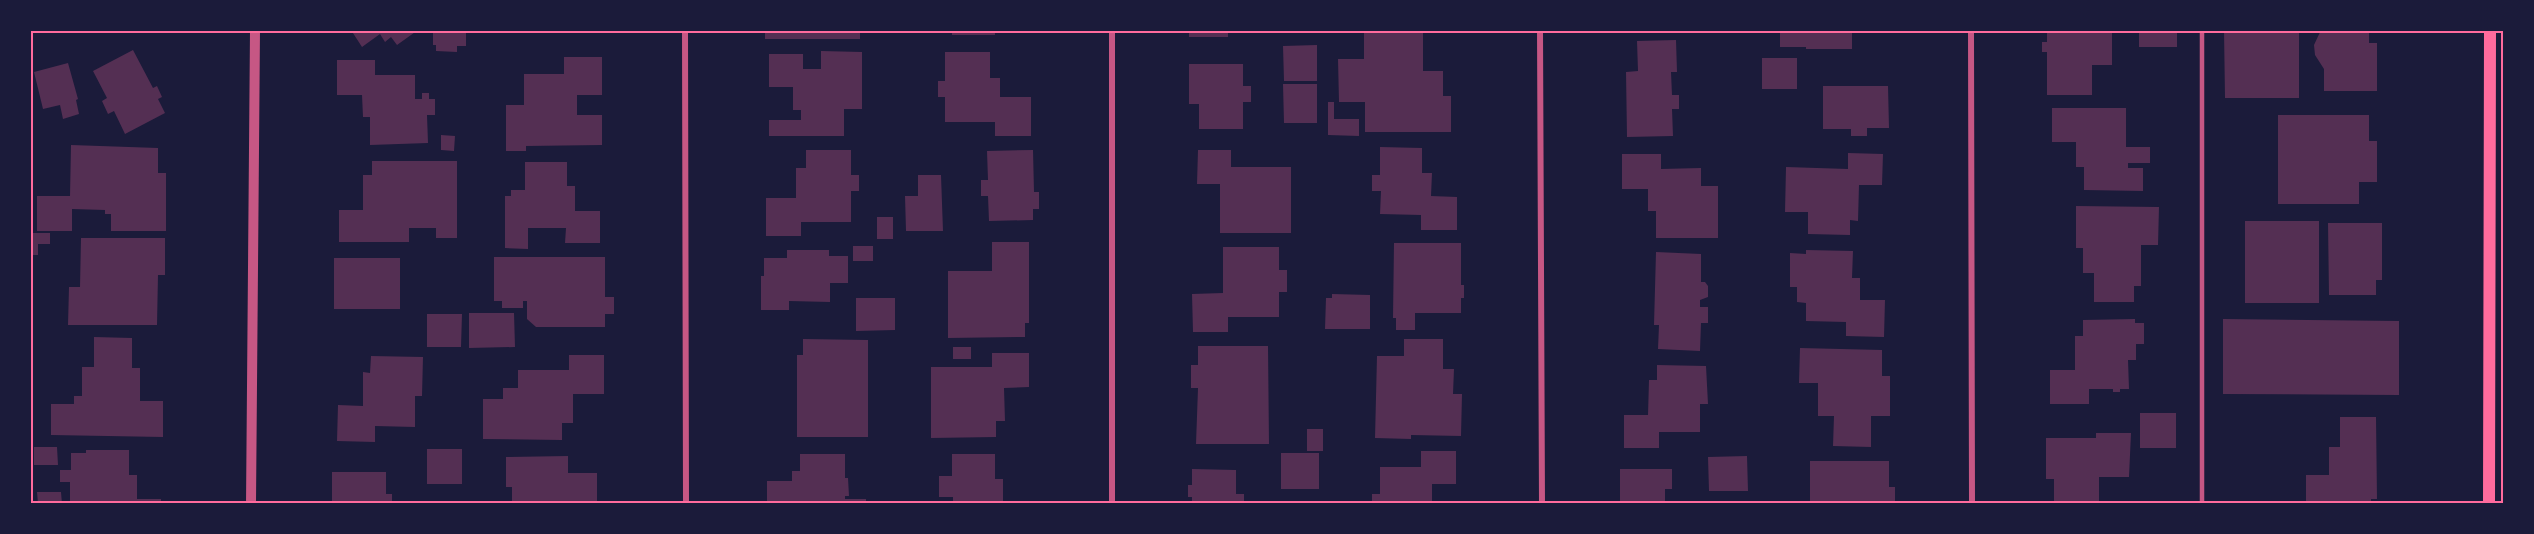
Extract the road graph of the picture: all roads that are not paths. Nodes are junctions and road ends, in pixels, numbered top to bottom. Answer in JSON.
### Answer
{"nodes":[{"id":1,"x":255,"y":30,"type":"edge"},
{"id":2,"x":685,"y":30,"type":"edge"},
{"id":3,"x":1112,"y":30,"type":"edge"},
{"id":4,"x":1540,"y":30,"type":"edge"},
{"id":5,"x":1971,"y":30,"type":"edge"},
{"id":6,"x":2202,"y":30,"type":"edge"},
{"id":7,"x":2490,"y":30,"type":"edge"},
{"id":8,"x":251,"y":504,"type":"edge"},
{"id":9,"x":686,"y":504,"type":"edge"},
{"id":10,"x":1112,"y":504,"type":"edge"},
{"id":11,"x":1542,"y":504,"type":"edge"},
{"id":12,"x":1972,"y":504,"type":"edge"},
{"id":13,"x":2202,"y":504,"type":"edge"},
{"id":14,"x":2489,"y":504,"type":"edge"}],
"edges":[{"from":1,"to":8,"type":"street"},
{"from":2,"to":9,"type":"street"},
{"from":3,"to":10,"type":"street"},
{"from":4,"to":11,"type":"street"},
{"from":5,"to":12,"type":"street"},
{"from":6,"to":13,"type":"lane"},
{"from":7,"to":14,"type":"main road"}]}
